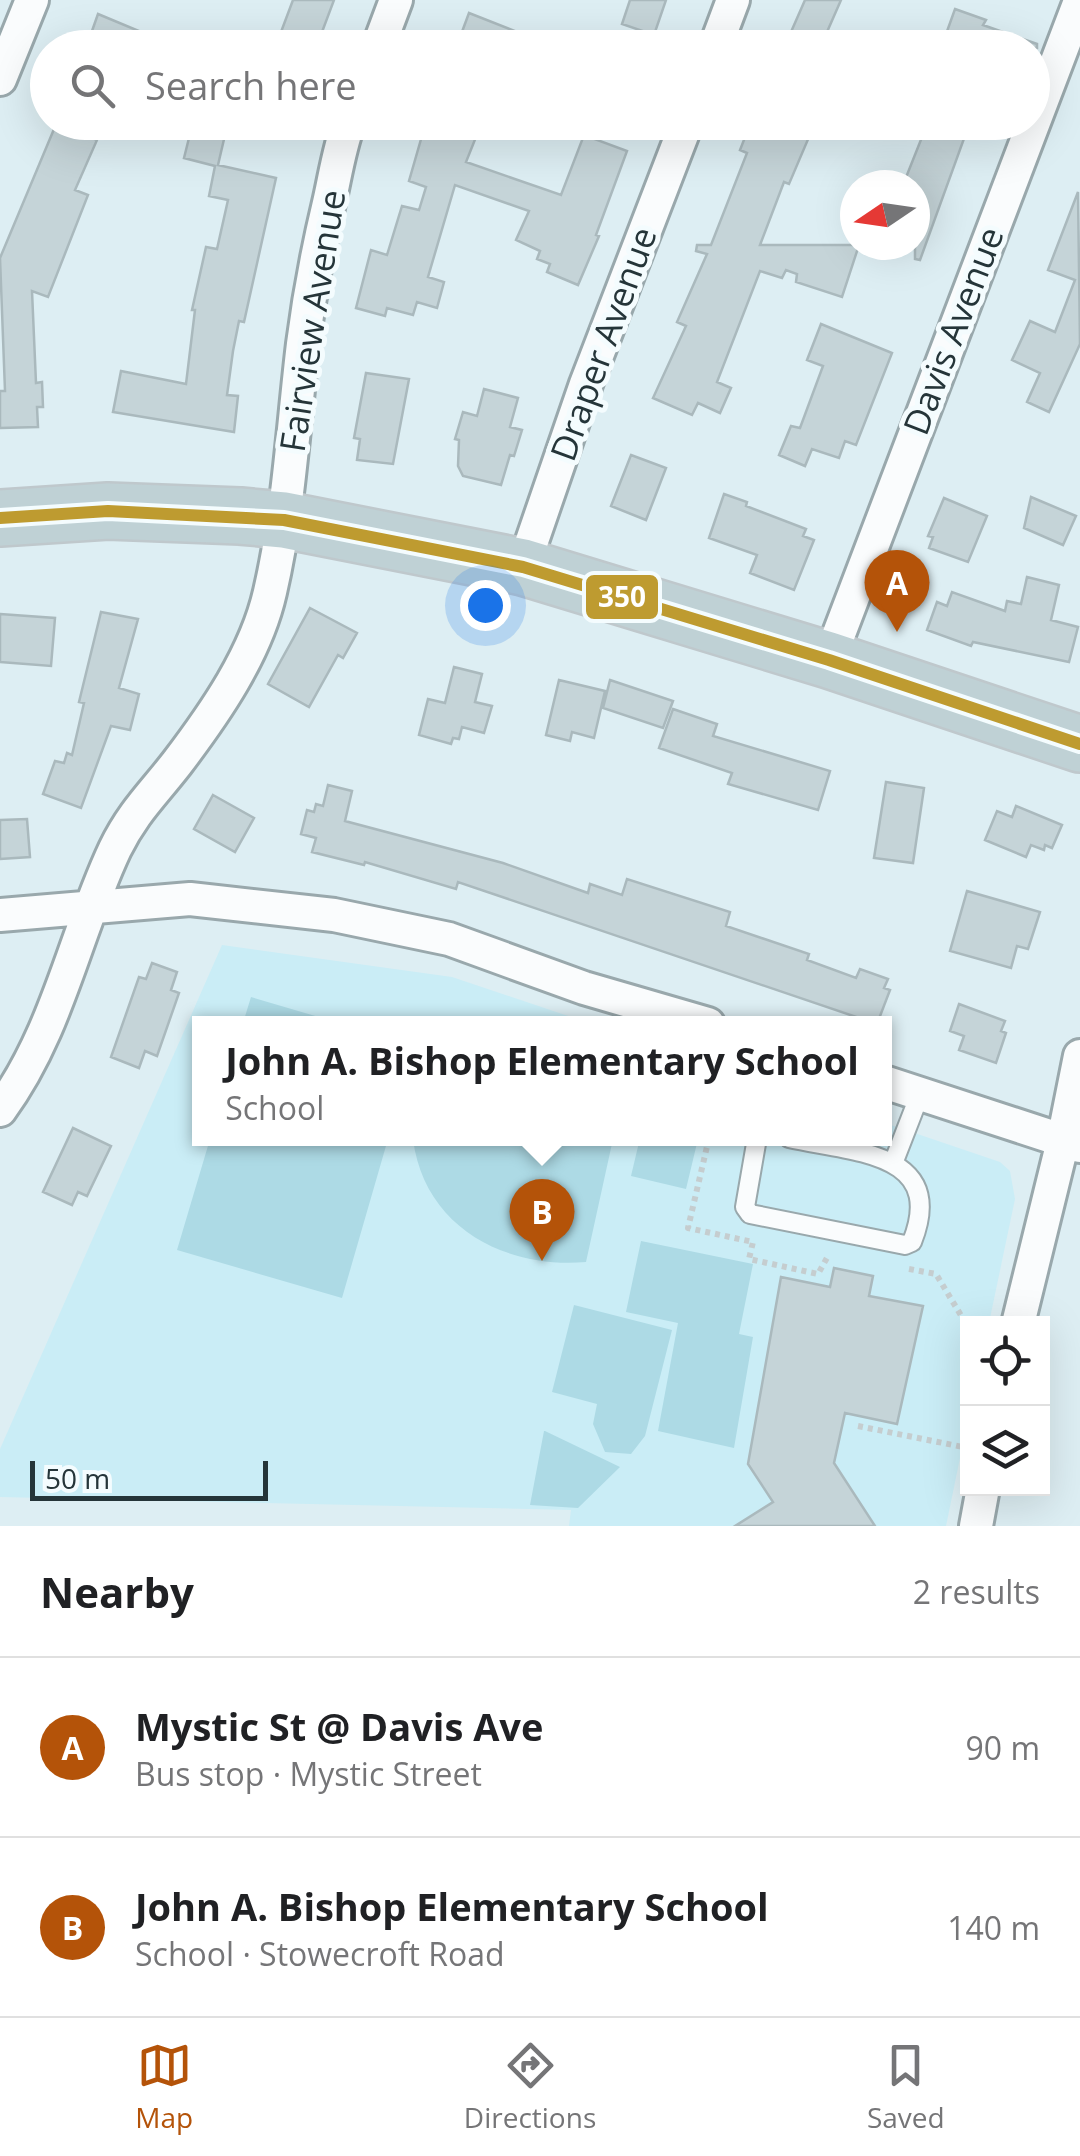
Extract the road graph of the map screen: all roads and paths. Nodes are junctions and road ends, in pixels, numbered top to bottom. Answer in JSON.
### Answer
{"nodes":[{"id":1,"x":32,"y":0,"type":"edge"},
{"id":2,"x":396,"y":0,"type":"edge"},
{"id":3,"x":733,"y":0,"type":"edge"},
{"id":4,"x":1080,"y":1,"type":"edge"},
{"id":5,"x":385,"y":30,"type":"edge"},
{"id":6,"x":722,"y":30,"type":"edge"},
{"id":7,"x":0,"y":79,"type":"edge"},
{"id":8,"x":1050,"y":80,"type":"edge"},
{"id":9,"x":345,"y":140,"type":"edge"},
{"id":10,"x":680,"y":140,"type":"edge"},
{"id":11,"x":1027,"y":140,"type":"edge"},
{"id":12,"x":0,"y":518,"type":"edge"},
{"id":13,"x":284,"y":520,"type":"junction"},
{"id":14,"x":523,"y":567,"type":"junction"},
{"id":15,"x":829,"y":660,"type":"junction"},
{"id":16,"x":1080,"y":744,"type":"edge"},
{"id":17,"x":94,"y":905,"type":"junction"},
{"id":18,"x":0,"y":915,"type":"edge"},
{"id":19,"x":680,"y":1016,"type":"edge"},
{"id":20,"x":1080,"y":1056,"type":"edge"},
{"id":21,"x":892,"y":1085,"type":"edge"},
{"id":22,"x":920,"y":1094,"type":"junction"},
{"id":23,"x":0,"y":1110,"type":"edge"},
{"id":24,"x":1072,"y":1144,"type":"edge"},
{"id":25,"x":755,"y":1146,"type":"edge"},
{"id":26,"x":824,"y":1146,"type":"edge"},
{"id":27,"x":894,"y":1162,"type":"junction"},
{"id":28,"x":1020,"y":1316,"type":"edge"},
{"id":29,"x":858,"y":1426,"type":"dead end"},
{"id":30,"x":960,"y":1446,"type":"edge"},
{"id":31,"x":982,"y":1496,"type":"edge"},
{"id":32,"x":976,"y":1526,"type":"edge"}],
"edges":[{"from":1,"to":7,"type":"street"},
{"from":2,"to":5,"type":"street"},
{"from":3,"to":6,"type":"street"},
{"from":4,"to":8,"type":"street","name":"Davis Avenue"},
{"from":9,"to":13,"type":"street","name":"Fairview Avenue"},
{"from":10,"to":14,"type":"street","name":"Draper Avenue"},
{"from":11,"to":15,"type":"street","name":"Davis Avenue"},
{"from":12,"to":13,"type":"highway"},
{"from":13,"to":14,"type":"highway"},
{"from":13,"to":17,"type":"street","name":"Fairview Avenue"},
{"from":14,"to":15,"type":"highway"},
{"from":15,"to":16,"type":"highway"},
{"from":17,"to":18,"type":"street"},
{"from":17,"to":19,"type":"street"},
{"from":17,"to":23,"type":"street","name":"Fairview Avenue"},
{"from":20,"to":24,"type":"street"},
{"from":21,"to":22,"type":"street"},
{"from":22,"to":24,"type":"street"},
{"from":22,"to":27,"type":"lane"},
{"from":24,"to":28,"type":"street"},
{"from":25,"to":27,"type":"lane"},
{"from":26,"to":27,"type":"lane"},
{"from":29,"to":30,"type":"path"},
{"from":31,"to":32,"type":"street"}]}
